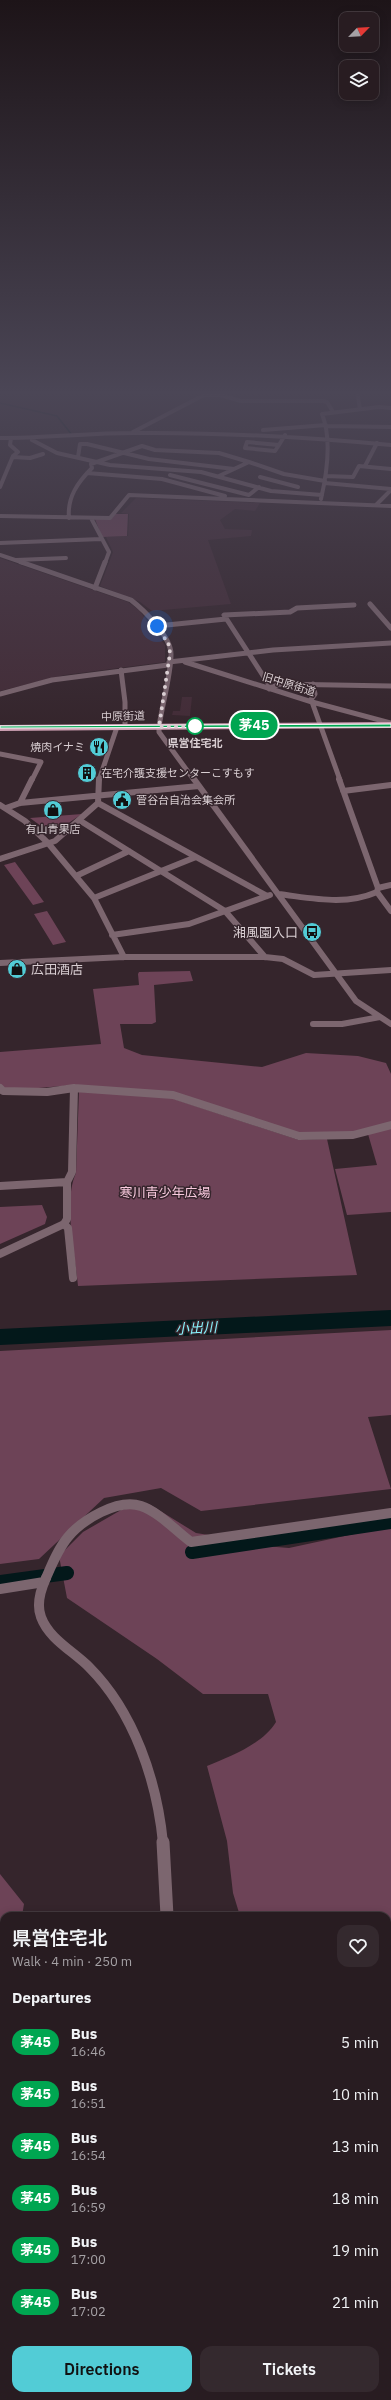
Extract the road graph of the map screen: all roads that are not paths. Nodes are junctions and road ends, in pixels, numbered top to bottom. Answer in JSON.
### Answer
{"nodes":[{"id":1,"x":69,"y":503,"type":"edge"},
{"id":2,"x":122,"y":503,"type":"edge"},
{"id":3,"x":339,"y":503,"type":"edge"},
{"id":4,"x":376,"y":505,"type":"joint"},
{"id":5,"x":391,"y":506,"type":"edge"},
{"id":6,"x":0,"y":516,"type":"edge"},
{"id":7,"x":69,"y":518,"type":"junction"},
{"id":8,"x":91,"y":518,"type":"junction"},
{"id":9,"x":101,"y":539,"type":"junction"},
{"id":10,"x":0,"y":543,"type":"edge"},
{"id":11,"x":0,"y":555,"type":"edge"},
{"id":12,"x":66,"y":558,"type":"dead end"},
{"id":13,"x":16,"y":560,"type":"junction"},
{"id":14,"x":95,"y":588,"type":"junction"},
{"id":15,"x":370,"y":604,"type":"dead end"},
{"id":16,"x":354,"y":605,"type":"dead end"},
{"id":17,"x":226,"y":620,"type":"junction"},
{"id":18,"x":157,"y":626,"type":"junction"},
{"id":19,"x":391,"y":628,"type":"edge"},
{"id":20,"x":391,"y":643,"type":"edge"},
{"id":21,"x":249,"y":653,"type":"junction"},
{"id":22,"x":182,"y":661,"type":"junction"},
{"id":23,"x":169,"y":664,"type":"junction"},
{"id":24,"x":121,"y":670,"type":"junction"},
{"id":25,"x":313,"y":684,"type":"junction"},
{"id":26,"x":391,"y":686,"type":"edge"},
{"id":27,"x":270,"y":688,"type":"junction"},
{"id":28,"x":0,"y":694,"type":"edge"},
{"id":29,"x":311,"y":702,"type":"junction"},
{"id":30,"x":391,"y":724,"type":"edge"},
{"id":31,"x":319,"y":725,"type":"junction"},
{"id":32,"x":159,"y":727,"type":"junction"},
{"id":33,"x":0,"y":728,"type":"edge"},
{"id":34,"x":125,"y":728,"type":"junction"},
{"id":35,"x":116,"y":730,"type":"dead end"},
{"id":36,"x":0,"y":754,"type":"edge"},
{"id":37,"x":391,"y":785,"type":"edge"},
{"id":38,"x":199,"y":786,"type":"junction"},
{"id":39,"x":343,"y":791,"type":"junction"},
{"id":40,"x":98,"y":800,"type":"junction"},
{"id":41,"x":20,"y":803,"type":"junction"},
{"id":42,"x":3,"y":807,"type":"edge"},
{"id":43,"x":79,"y":820,"type":"junction"},
{"id":44,"x":48,"y":843,"type":"junction"},
{"id":45,"x":129,"y":851,"type":"junction"},
{"id":46,"x":196,"y":857,"type":"junction"},
{"id":47,"x":0,"y":859,"type":"edge"},
{"id":48,"x":163,"y":872,"type":"junction"},
{"id":49,"x":76,"y":876,"type":"junction"},
{"id":50,"x":391,"y":885,"type":"edge"},
{"id":51,"x":377,"y":890,"type":"junction"},
{"id":52,"x":277,"y":893,"type":"junction"},
{"id":53,"x":268,"y":896,"type":"junction"},
{"id":54,"x":94,"y":898,"type":"junction"},
{"id":55,"x":225,"y":911,"type":"junction"},
{"id":56,"x":391,"y":911,"type":"edge"},
{"id":57,"x":112,"y":935,"type":"junction"},
{"id":58,"x":124,"y":957,"type":"junction"},
{"id":59,"x":265,"y":957,"type":"junction"},
{"id":60,"x":0,"y":962,"type":"edge"},
{"id":61,"x":391,"y":970,"type":"edge"},
{"id":62,"x":338,"y":974,"type":"junction"},
{"id":63,"x":380,"y":1017,"type":"junction"},
{"id":64,"x":313,"y":1024,"type":"dead end"},
{"id":65,"x":391,"y":1024,"type":"edge"},
{"id":66,"x":0,"y":1088,"type":"edge"},
{"id":67,"x":74,"y":1088,"type":"junction"},
{"id":68,"x":391,"y":1125,"type":"edge"},
{"id":69,"x":67,"y":1182,"type":"junction"},
{"id":70,"x":0,"y":1186,"type":"edge"},
{"id":71,"x":64,"y":1224,"type":"junction"},
{"id":72,"x":0,"y":1254,"type":"edge"},
{"id":73,"x":73,"y":1278,"type":"dead end"},
{"id":74,"x":391,"y":1513,"type":"edge"},
{"id":75,"x":46,"y":1578,"type":"junction"},
{"id":76,"x":0,"y":1589,"type":"edge"},
{"id":77,"x":167,"y":1912,"type":"edge"}],
"edges":[{"from":1,"to":7,"type":"street"},
{"from":2,"to":8,"type":"street"},
{"from":3,"to":4,"type":"street"},
{"from":4,"to":5,"type":"street"},
{"from":6,"to":7,"type":"street"},
{"from":7,"to":8,"type":"street"},
{"from":8,"to":9,"type":"street"},
{"from":9,"to":10,"type":"street"},
{"from":9,"to":14,"type":"street"},
{"from":11,"to":13,"type":"street"},
{"from":12,"to":13,"type":"street"},
{"from":13,"to":14,"type":"street"},
{"from":14,"to":18,"type":"street"},
{"from":15,"to":19,"type":"street"},
{"from":16,"to":17,"type":"street"},
{"from":17,"to":18,"type":"street"},
{"from":17,"to":21,"type":"street"},
{"from":18,"to":23,"type":"street"},
{"from":20,"to":21,"type":"street"},
{"from":21,"to":22,"type":"street"},
{"from":21,"to":27,"type":"street"},
{"from":22,"to":23,"type":"street"},
{"from":22,"to":27,"type":"street","name":"旧中原街道"},
{"from":23,"to":24,"type":"street"},
{"from":23,"to":32,"type":"street"},
{"from":24,"to":28,"type":"street"},
{"from":24,"to":34,"type":"street"},
{"from":25,"to":26,"type":"street"},
{"from":25,"to":27,"type":"street"},
{"from":25,"to":29,"type":"street"},
{"from":27,"to":29,"type":"street","name":"旧中原街道"},
{"from":29,"to":30,"type":"street","name":"旧中原街道"},
{"from":29,"to":31,"type":"street"},
{"from":30,"to":31,"type":"main road","name":"中原街道"},
{"from":31,"to":32,"type":"main road","name":"中原街道"},
{"from":31,"to":39,"type":"street"},
{"from":32,"to":34,"type":"main road","name":"中原街道"},
{"from":32,"to":38,"type":"street"},
{"from":33,"to":34,"type":"main road","name":"中原街道"},
{"from":35,"to":40,"type":"street"},
{"from":36,"to":41,"type":"street"},
{"from":37,"to":39,"type":"street"},
{"from":38,"to":40,"type":"street"},
{"from":38,"to":52,"type":"street"},
{"from":39,"to":51,"type":"street"},
{"from":40,"to":41,"type":"street"},
{"from":40,"to":43,"type":"street"},
{"from":40,"to":46,"type":"street"},
{"from":41,"to":42,"type":"street"},
{"from":42,"to":44,"type":"street"},
{"from":43,"to":44,"type":"street"},
{"from":43,"to":45,"type":"street"},
{"from":44,"to":47,"type":"street"},
{"from":44,"to":49,"type":"street"},
{"from":45,"to":48,"type":"street"},
{"from":45,"to":49,"type":"street"},
{"from":46,"to":48,"type":"street"},
{"from":46,"to":53,"type":"street"},
{"from":48,"to":54,"type":"street"},
{"from":48,"to":55,"type":"street"},
{"from":49,"to":54,"type":"street"},
{"from":50,"to":51,"type":"street"},
{"from":51,"to":52,"type":"street"},
{"from":51,"to":56,"type":"street"},
{"from":52,"to":53,"type":"street"},
{"from":52,"to":62,"type":"street"},
{"from":53,"to":55,"type":"street"},
{"from":54,"to":57,"type":"street"},
{"from":55,"to":57,"type":"street"},
{"from":55,"to":59,"type":"street"},
{"from":57,"to":58,"type":"street"},
{"from":58,"to":59,"type":"street"},
{"from":58,"to":60,"type":"street"},
{"from":59,"to":62,"type":"street"},
{"from":61,"to":62,"type":"street"},
{"from":62,"to":63,"type":"street"},
{"from":63,"to":64,"type":"street"},
{"from":63,"to":65,"type":"street"},
{"from":66,"to":67,"type":"street"},
{"from":67,"to":68,"type":"street"},
{"from":67,"to":69,"type":"street"},
{"from":69,"to":70,"type":"street"},
{"from":69,"to":71,"type":"street"},
{"from":71,"to":72,"type":"street"},
{"from":71,"to":73,"type":"street"},
{"from":74,"to":75,"type":"street"},
{"from":75,"to":76,"type":"street"},
{"from":75,"to":77,"type":"street"}]}
